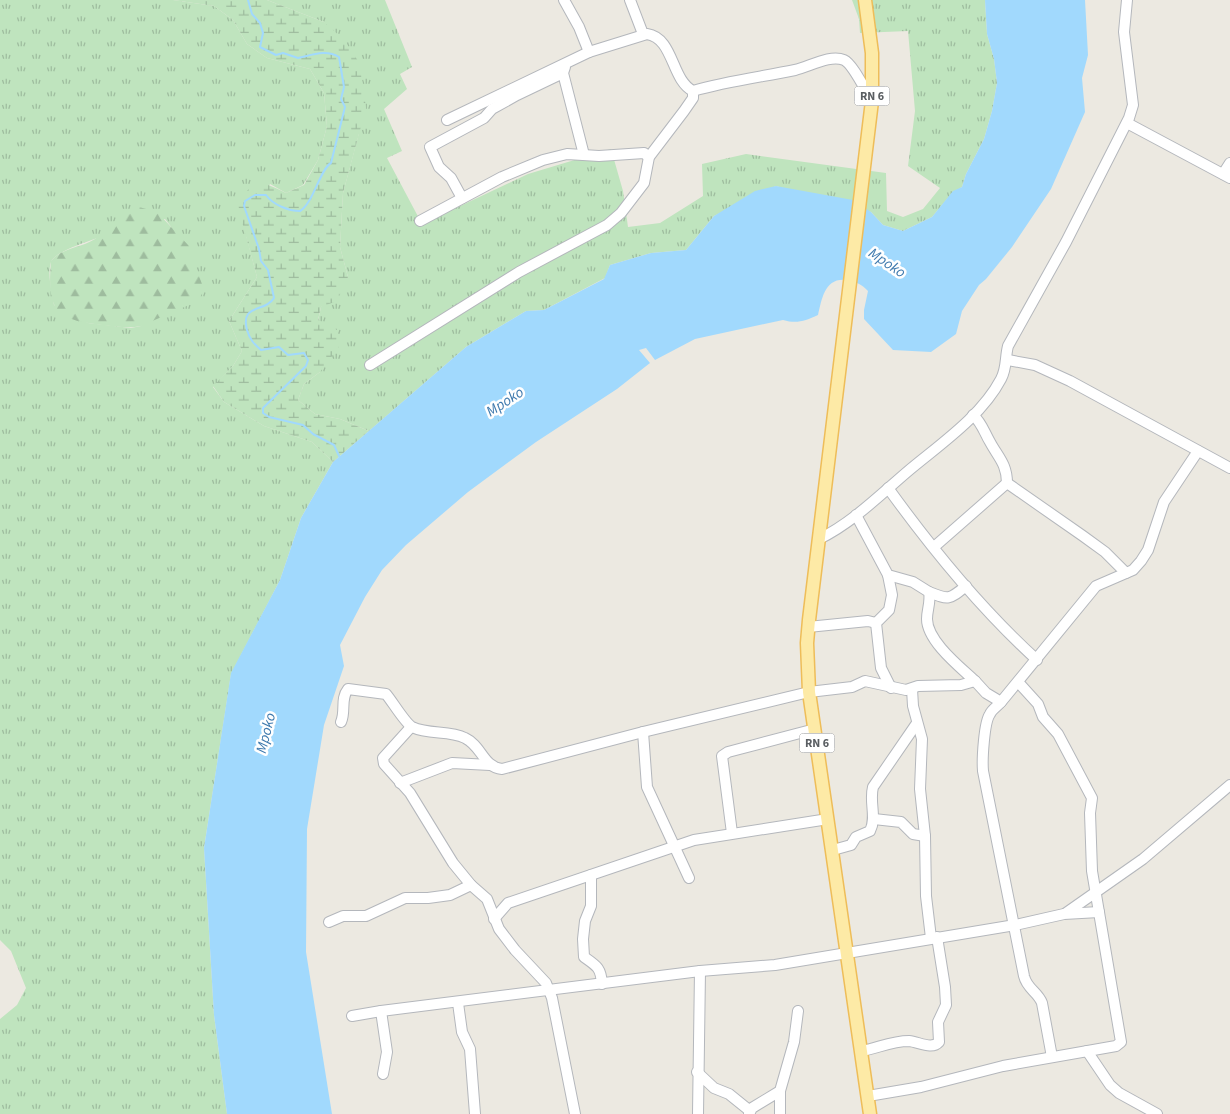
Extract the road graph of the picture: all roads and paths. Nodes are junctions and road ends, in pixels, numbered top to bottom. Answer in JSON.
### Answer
{"nodes":[{"id":1,"x":564,"y":0,"type":"edge"},
{"id":2,"x":630,"y":0,"type":"edge"},
{"id":3,"x":865,"y":0,"type":"edge"},
{"id":4,"x":1127,"y":0,"type":"edge"},
{"id":5,"x":643,"y":34,"type":"junction"},
{"id":6,"x":589,"y":52,"type":"junction"},
{"id":7,"x":565,"y":68,"type":"junction"},
{"id":8,"x":693,"y":91,"type":"junction"},
{"id":9,"x":872,"y":101,"type":"junction"},
{"id":10,"x":447,"y":120,"type":"dead end"},
{"id":11,"x":1127,"y":123,"type":"junction"},
{"id":12,"x":584,"y":155,"type":"junction"},
{"id":13,"x":649,"y":157,"type":"junction"},
{"id":14,"x":1230,"y":163,"type":"edge"},
{"id":15,"x":1226,"y":176,"type":"edge"},
{"id":16,"x":462,"y":198,"type":"junction"},
{"id":17,"x":420,"y":221,"type":"dead end"},
{"id":18,"x":1008,"y":360,"type":"junction"},
{"id":19,"x":370,"y":365,"type":"dead end"},
{"id":20,"x":973,"y":415,"type":"junction"},
{"id":21,"x":1198,"y":451,"type":"junction"},
{"id":22,"x":1230,"y":468,"type":"edge"},
{"id":23,"x":1007,"y":483,"type":"junction"},
{"id":24,"x":888,"y":488,"type":"junction"},
{"id":25,"x":856,"y":515,"type":"junction"},
{"id":26,"x":819,"y":539,"type":"junction"},
{"id":27,"x":934,"y":547,"type":"junction"},
{"id":28,"x":1126,"y":573,"type":"junction"},
{"id":29,"x":888,"y":575,"type":"junction"},
{"id":30,"x":966,"y":586,"type":"junction"},
{"id":31,"x":929,"y":592,"type":"junction"},
{"id":32,"x":876,"y":623,"type":"junction"},
{"id":33,"x":808,"y":627,"type":"junction"},
{"id":34,"x":1037,"y":660,"type":"junction"},
{"id":35,"x":975,"y":681,"type":"junction"},
{"id":36,"x":1019,"y":682,"type":"junction"},
{"id":37,"x":891,"y":688,"type":"junction"},
{"id":38,"x":912,"y":689,"type":"junction"},
{"id":39,"x":809,"y":692,"type":"junction"},
{"id":40,"x":1001,"y":702,"type":"junction"},
{"id":41,"x":341,"y":722,"type":"dead end"},
{"id":42,"x":917,"y":722,"type":"junction"},
{"id":43,"x":411,"y":727,"type":"junction"},
{"id":44,"x":815,"y":729,"type":"junction"},
{"id":45,"x":643,"y":732,"type":"junction"},
{"id":46,"x":490,"y":765,"type":"junction"},
{"id":47,"x":400,"y":783,"type":"junction"},
{"id":48,"x":1230,"y":785,"type":"edge"},
{"id":49,"x":828,"y":819,"type":"junction"},
{"id":50,"x":874,"y":819,"type":"junction"},
{"id":51,"x":732,"y":833,"type":"junction"},
{"id":52,"x":925,"y":836,"type":"junction"},
{"id":53,"x":673,"y":846,"type":"junction"},
{"id":54,"x":833,"y":850,"type":"junction"},
{"id":55,"x":591,"y":875,"type":"junction"},
{"id":56,"x":689,"y":878,"type":"dead end"},
{"id":57,"x":471,"y":885,"type":"junction"},
{"id":58,"x":1095,"y":894,"type":"junction"},
{"id":59,"x":487,"y":899,"type":"junction"},
{"id":60,"x":508,"y":902,"type":"junction"},
{"id":61,"x":1099,"y":912,"type":"junction"},
{"id":62,"x":1064,"y":914,"type":"junction"},
{"id":63,"x":494,"y":919,"type":"junction"},
{"id":64,"x":329,"y":922,"type":"dead end"},
{"id":65,"x":1015,"y":925,"type":"junction"},
{"id":66,"x":934,"y":938,"type":"junction"},
{"id":67,"x":848,"y":953,"type":"junction"},
{"id":68,"x":700,"y":971,"type":"junction"},
{"id":69,"x":602,"y":984,"type":"junction"},
{"id":70,"x":550,"y":991,"type":"junction"},
{"id":71,"x":458,"y":1003,"type":"junction"},
{"id":72,"x":381,"y":1011,"type":"junction"},
{"id":73,"x":798,"y":1011,"type":"dead end"},
{"id":74,"x":352,"y":1016,"type":"dead end"},
{"id":75,"x":1087,"y":1050,"type":"junction"},
{"id":76,"x":862,"y":1051,"type":"junction"},
{"id":77,"x":1052,"y":1057,"type":"junction"},
{"id":78,"x":697,"y":1072,"type":"junction"},
{"id":79,"x":383,"y":1074,"type":"dead end"},
{"id":80,"x":780,"y":1091,"type":"junction"},
{"id":81,"x":868,"y":1096,"type":"junction"},
{"id":82,"x":750,"y":1112,"type":"edge"},
{"id":83,"x":475,"y":1114,"type":"edge"},
{"id":84,"x":575,"y":1114,"type":"edge"},
{"id":85,"x":698,"y":1114,"type":"edge"},
{"id":86,"x":780,"y":1114,"type":"edge"},
{"id":87,"x":870,"y":1114,"type":"edge"},
{"id":88,"x":1157,"y":1114,"type":"edge"}],
"edges":[{"from":1,"to":6,"type":"street"},
{"from":2,"to":5,"type":"street"},
{"from":3,"to":9,"type":"main road","number":"RN 6"},
{"from":4,"to":11,"type":"street"},
{"from":5,"to":6,"type":"street"},
{"from":5,"to":8,"type":"street"},
{"from":6,"to":7,"type":"street"},
{"from":7,"to":10,"type":"street"},
{"from":7,"to":12,"type":"street"},
{"from":7,"to":16,"type":"street"},
{"from":8,"to":9,"type":"street"},
{"from":8,"to":13,"type":"street"},
{"from":9,"to":26,"type":"main road","number":"RN 6"},
{"from":11,"to":15,"type":"street"},
{"from":11,"to":18,"type":"street"},
{"from":12,"to":13,"type":"street"},
{"from":12,"to":16,"type":"street"},
{"from":13,"to":19,"type":"street"},
{"from":14,"to":15,"type":"street"},
{"from":16,"to":17,"type":"street"},
{"from":18,"to":20,"type":"street"},
{"from":18,"to":21,"type":"street"},
{"from":20,"to":23,"type":"street"},
{"from":20,"to":24,"type":"street"},
{"from":21,"to":22,"type":"street"},
{"from":21,"to":28,"type":"street"},
{"from":23,"to":27,"type":"street"},
{"from":23,"to":28,"type":"street"},
{"from":24,"to":25,"type":"street"},
{"from":24,"to":27,"type":"street"},
{"from":25,"to":26,"type":"street"},
{"from":25,"to":29,"type":"street"},
{"from":26,"to":33,"type":"main road","number":"RN 6"},
{"from":27,"to":30,"type":"street"},
{"from":28,"to":34,"type":"street"},
{"from":29,"to":31,"type":"street"},
{"from":29,"to":32,"type":"street"},
{"from":30,"to":31,"type":"street"},
{"from":30,"to":34,"type":"street"},
{"from":31,"to":35,"type":"street"},
{"from":32,"to":33,"type":"street"},
{"from":32,"to":37,"type":"street"},
{"from":33,"to":39,"type":"main road","number":"RN 6"},
{"from":34,"to":36,"type":"street"},
{"from":35,"to":38,"type":"street"},
{"from":35,"to":40,"type":"street"},
{"from":36,"to":40,"type":"street"},
{"from":36,"to":58,"type":"street"},
{"from":37,"to":38,"type":"street"},
{"from":37,"to":39,"type":"street"},
{"from":38,"to":42,"type":"street"},
{"from":39,"to":44,"type":"main road","number":"RN 6"},
{"from":39,"to":45,"type":"street"},
{"from":40,"to":65,"type":"street"},
{"from":41,"to":43,"type":"street"},
{"from":42,"to":50,"type":"street"},
{"from":42,"to":52,"type":"street"},
{"from":43,"to":46,"type":"street"},
{"from":43,"to":47,"type":"street"},
{"from":44,"to":49,"type":"main road","number":"RN 6"},
{"from":44,"to":51,"type":"street"},
{"from":45,"to":46,"type":"street"},
{"from":45,"to":53,"type":"street"},
{"from":46,"to":47,"type":"street"},
{"from":47,"to":57,"type":"street"},
{"from":48,"to":58,"type":"street"},
{"from":49,"to":51,"type":"street"},
{"from":49,"to":54,"type":"main road","number":"RN 6"},
{"from":50,"to":52,"type":"street"},
{"from":50,"to":54,"type":"street"},
{"from":51,"to":53,"type":"street"},
{"from":52,"to":66,"type":"street"},
{"from":53,"to":55,"type":"street"},
{"from":53,"to":56,"type":"street"},
{"from":54,"to":67,"type":"main road","number":"RN 6"},
{"from":55,"to":60,"type":"street"},
{"from":55,"to":69,"type":"street"},
{"from":57,"to":59,"type":"street"},
{"from":57,"to":64,"type":"street"},
{"from":58,"to":61,"type":"street"},
{"from":58,"to":62,"type":"street"},
{"from":59,"to":60,"type":"street"},
{"from":59,"to":63,"type":"street"},
{"from":60,"to":63,"type":"street"},
{"from":61,"to":62,"type":"street"},
{"from":61,"to":75,"type":"street"},
{"from":62,"to":65,"type":"street"},
{"from":63,"to":70,"type":"street"},
{"from":65,"to":66,"type":"street"},
{"from":65,"to":77,"type":"street"},
{"from":66,"to":67,"type":"street"},
{"from":66,"to":76,"type":"street"},
{"from":67,"to":68,"type":"street"},
{"from":67,"to":76,"type":"main road","number":"RN 6"},
{"from":68,"to":69,"type":"street"},
{"from":68,"to":78,"type":"street"},
{"from":69,"to":70,"type":"street"},
{"from":70,"to":71,"type":"street"},
{"from":70,"to":84,"type":"street"},
{"from":71,"to":72,"type":"street"},
{"from":71,"to":83,"type":"street"},
{"from":72,"to":74,"type":"street"},
{"from":72,"to":79,"type":"street"},
{"from":73,"to":80,"type":"street"},
{"from":75,"to":77,"type":"street"},
{"from":75,"to":88,"type":"street"},
{"from":76,"to":81,"type":"main road","number":"RN 6"},
{"from":77,"to":81,"type":"street"},
{"from":78,"to":82,"type":"street"},
{"from":78,"to":85,"type":"street"},
{"from":80,"to":82,"type":"street"},
{"from":80,"to":86,"type":"street"},
{"from":81,"to":87,"type":"main road","number":"RN 6"}]}
